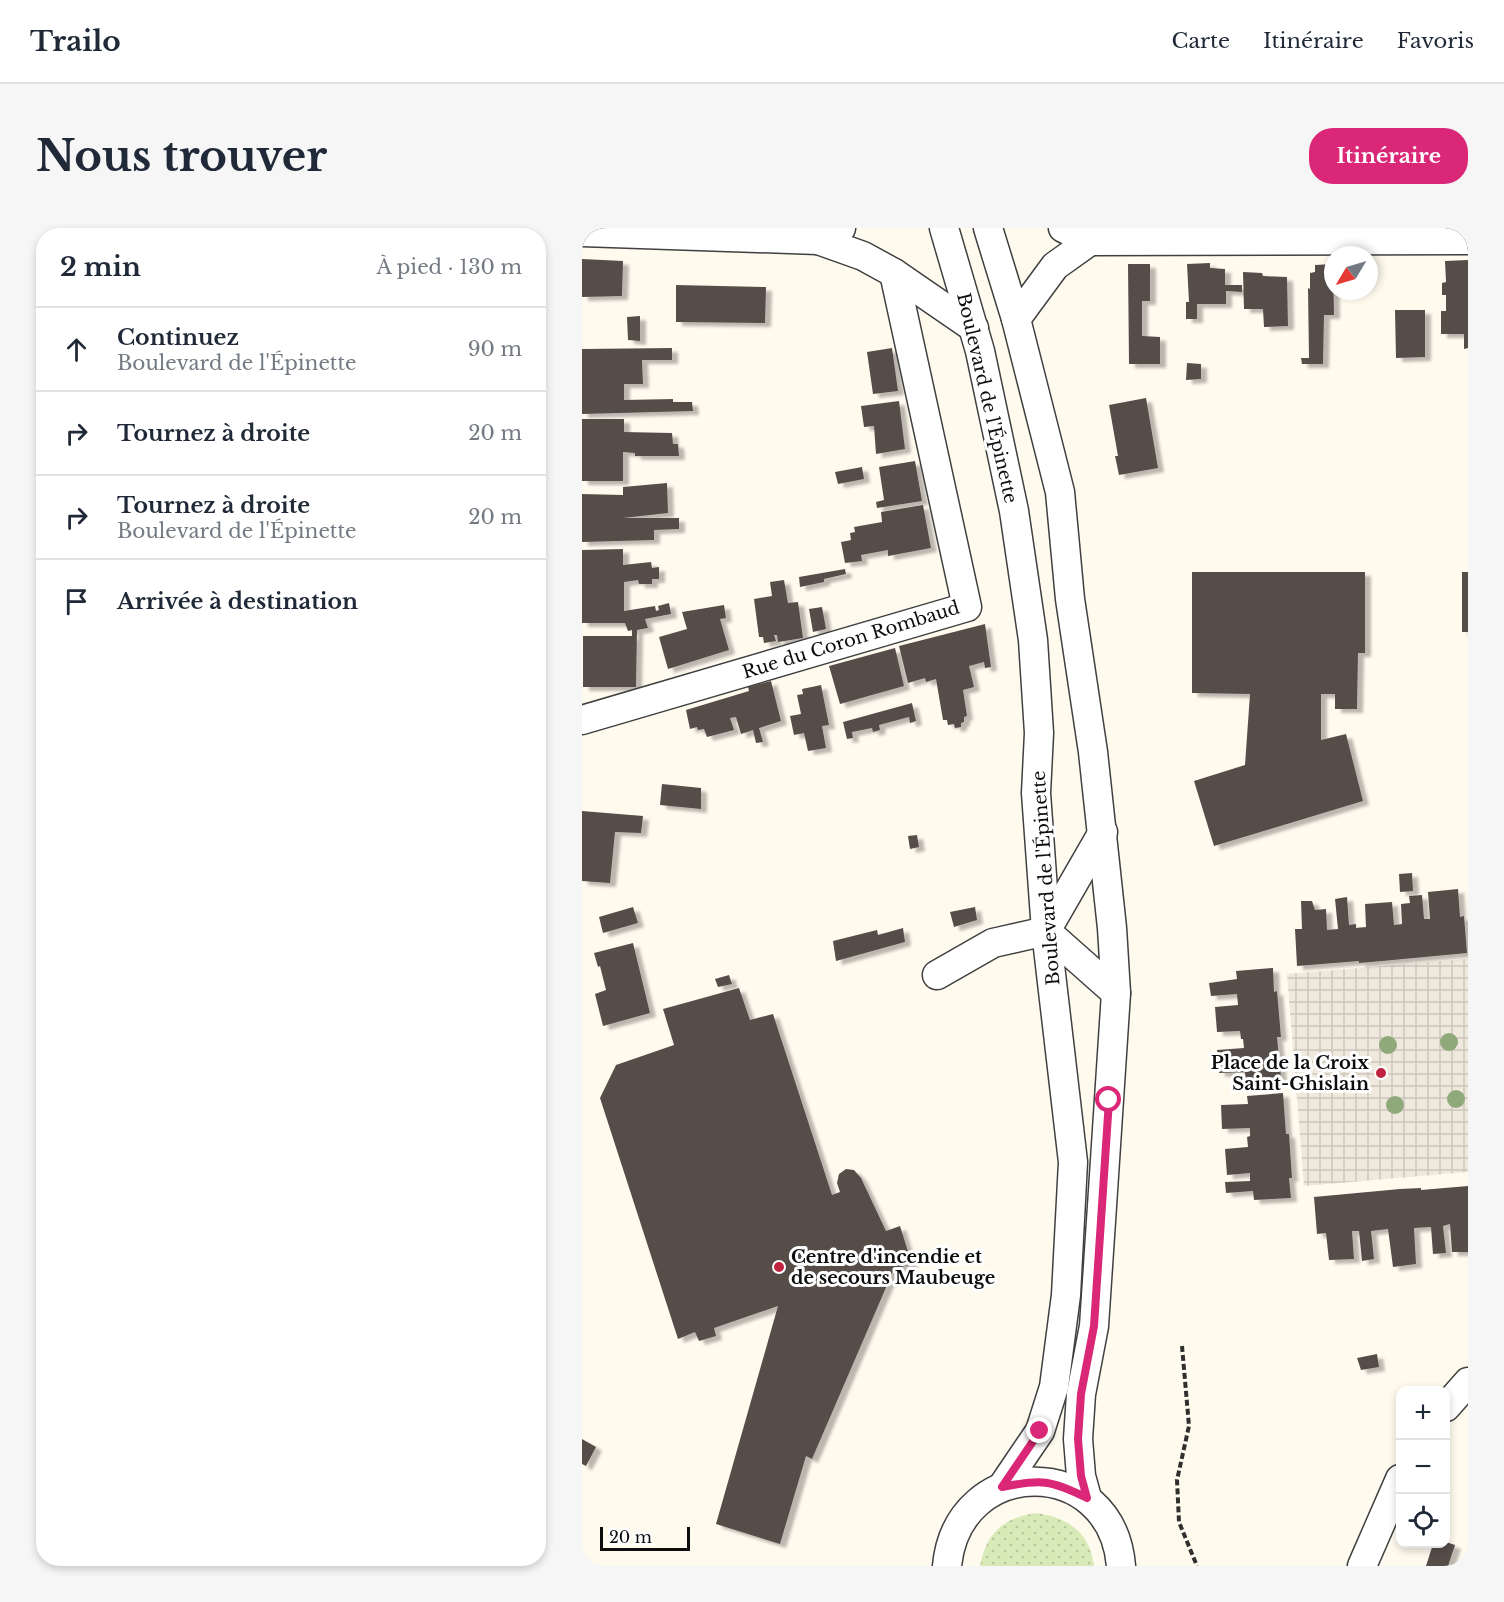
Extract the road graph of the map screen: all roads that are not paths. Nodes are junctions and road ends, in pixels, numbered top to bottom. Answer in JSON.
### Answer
{"nodes":[{"id":1,"x":944,"y":228,"type":"edge"},
{"id":2,"x":988,"y":228,"type":"edge"},
{"id":3,"x":1063,"y":228,"type":"edge"},
{"id":4,"x":638,"y":231,"type":"edge"},
{"id":5,"x":582,"y":232,"type":"edge"},
{"id":6,"x":829,"y":234,"type":"edge"},
{"id":7,"x":1468,"y":240,"type":"edge"},
{"id":8,"x":1090,"y":241,"type":"junction"},
{"id":9,"x":894,"y":273,"type":"junction"},
{"id":10,"x":1016,"y":319,"type":"junction"},
{"id":11,"x":974,"y":328,"type":"junction"},
{"id":12,"x":582,"y":720,"type":"edge"},
{"id":13,"x":1103,"y":832,"type":"junction"},
{"id":14,"x":1046,"y":931,"type":"junction"},
{"id":15,"x":937,"y":975,"type":"dead end"},
{"id":16,"x":1116,"y":993,"type":"junction"},
{"id":17,"x":1468,"y":1382,"type":"edge"},
{"id":18,"x":1450,"y":1402,"type":"edge"},
{"id":19,"x":1002,"y":1487,"type":"junction"},
{"id":20,"x":1396,"y":1490,"type":"edge"},
{"id":21,"x":1087,"y":1498,"type":"junction"},
{"id":22,"x":947,"y":1566,"type":"edge"},
{"id":23,"x":1121,"y":1566,"type":"edge"},
{"id":24,"x":1362,"y":1566,"type":"edge"}],
"edges":[{"from":1,"to":11,"type":"street","name":"Boulevard de l'Épinette"},
{"from":2,"to":10,"type":"street"},
{"from":3,"to":8,"type":"street"},
{"from":4,"to":5,"type":"street"},
{"from":4,"to":6,"type":"street"},
{"from":6,"to":9,"type":"street"},
{"from":7,"to":8,"type":"street"},
{"from":8,"to":10,"type":"street"},
{"from":9,"to":11,"type":"street"},
{"from":9,"to":12,"type":"street","name":"Rue du Coron Rombaud"},
{"from":10,"to":13,"type":"street"},
{"from":11,"to":14,"type":"street","name":"Boulevard de l'Épinette"},
{"from":13,"to":14,"type":"street"},
{"from":13,"to":16,"type":"street"},
{"from":14,"to":15,"type":"street"},
{"from":14,"to":16,"type":"street"},
{"from":14,"to":19,"type":"street","name":"Boulevard de l'Épinette"},
{"from":16,"to":21,"type":"street"},
{"from":17,"to":18,"type":"street"},
{"from":19,"to":21,"type":"street"},
{"from":19,"to":22,"type":"street"},
{"from":20,"to":24,"type":"street"},
{"from":21,"to":23,"type":"street"}]}
